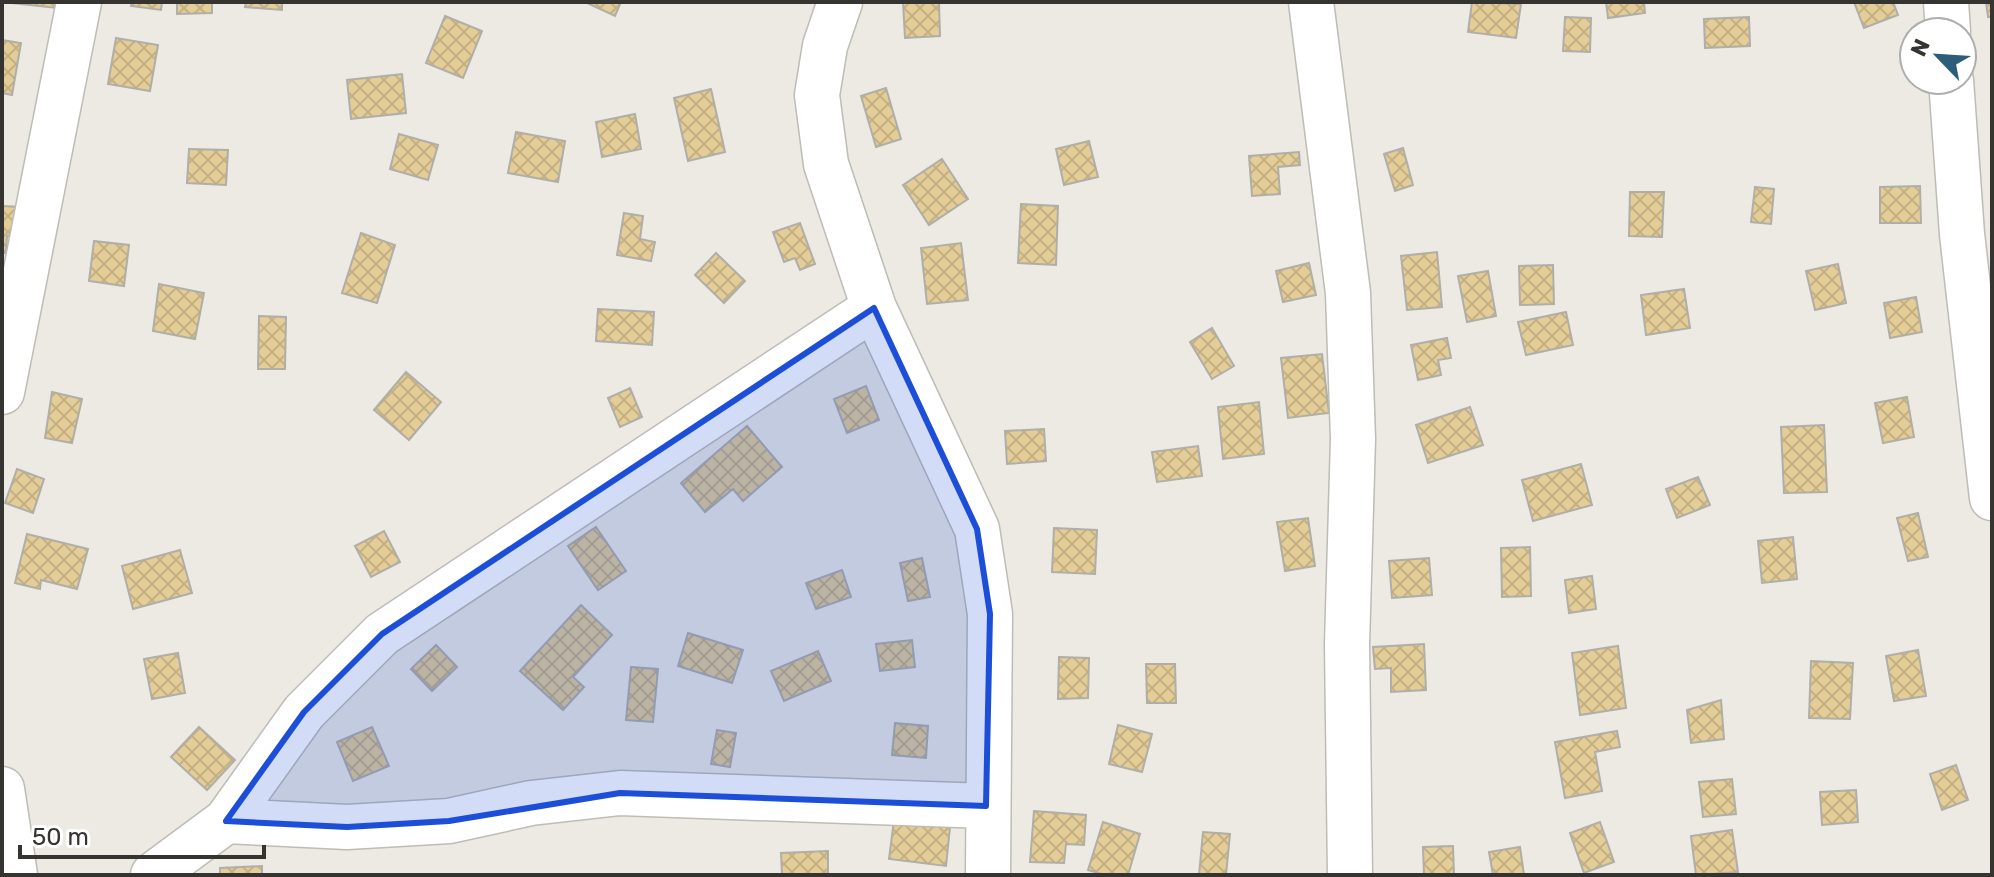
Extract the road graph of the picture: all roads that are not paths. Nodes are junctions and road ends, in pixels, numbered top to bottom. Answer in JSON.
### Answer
{"nodes":[{"id":1,"x":79,"y":2,"type":"edge"},
{"id":2,"x":840,"y":2,"type":"edge"},
{"id":3,"x":1311,"y":2,"type":"edge"},
{"id":4,"x":1952,"y":96,"type":"edge"},
{"id":5,"x":874,"y":308,"type":"junction"},
{"id":6,"x":2,"y":392,"type":"edge"},
{"id":7,"x":1992,"y":498,"type":"edge"},
{"id":8,"x":2,"y":789,"type":"edge"},
{"id":9,"x":986,"y":806,"type":"junction"},
{"id":10,"x":226,"y":821,"type":"junction"},
{"id":11,"x":15,"y":875,"type":"edge"},
{"id":12,"x":153,"y":875,"type":"edge"},
{"id":13,"x":988,"y":875,"type":"edge"},
{"id":14,"x":1350,"y":875,"type":"edge"}],
"edges":[{"from":1,"to":6,"type":"street"},
{"from":2,"to":5,"type":"street"},
{"from":3,"to":14,"type":"street"},
{"from":4,"to":7,"type":"street"},
{"from":5,"to":9,"type":"street"},
{"from":5,"to":10,"type":"street"},
{"from":8,"to":11,"type":"street"},
{"from":9,"to":10,"type":"street"},
{"from":9,"to":13,"type":"street"},
{"from":10,"to":12,"type":"street"}]}
